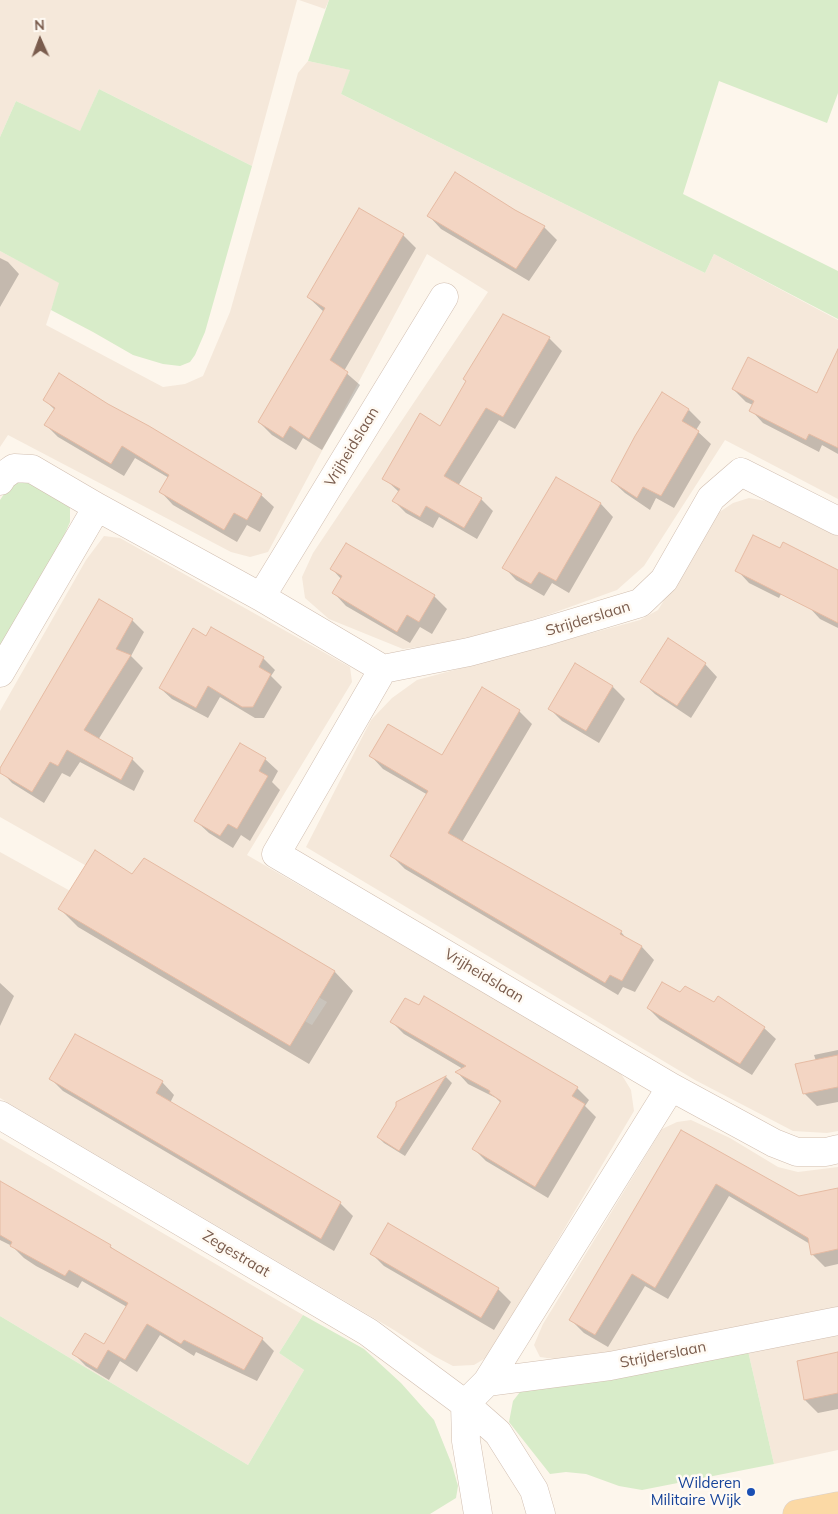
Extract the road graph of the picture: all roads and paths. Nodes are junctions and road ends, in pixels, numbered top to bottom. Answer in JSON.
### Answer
{"nodes":[{"id":1,"x":444,"y":297,"type":"dead end"},
{"id":2,"x":0,"y":481,"type":"edge"},
{"id":3,"x":97,"y":507,"type":"junction"},
{"id":4,"x":838,"y":521,"type":"edge"},
{"id":5,"x":261,"y":596,"type":"junction"},
{"id":6,"x":383,"y":669,"type":"junction"},
{"id":7,"x":0,"y":673,"type":"edge"},
{"id":8,"x":672,"y":1087,"type":"junction"},
{"id":9,"x":0,"y":1115,"type":"edge"},
{"id":10,"x":838,"y":1149,"type":"edge"},
{"id":11,"x":838,"y":1321,"type":"edge"},
{"id":12,"x":487,"y":1382,"type":"junction"},
{"id":13,"x":465,"y":1404,"type":"junction"},
{"id":14,"x":838,"y":1506,"type":"edge"},
{"id":15,"x":478,"y":1514,"type":"edge"},
{"id":16,"x":541,"y":1514,"type":"edge"},
{"id":17,"x":797,"y":1514,"type":"edge"}],
"edges":[{"from":1,"to":5,"type":"street","name":"Vrijheidslaan"},
{"from":2,"to":3,"type":"street"},
{"from":3,"to":5,"type":"street"},
{"from":3,"to":7,"type":"street"},
{"from":4,"to":6,"type":"street","name":"Strijderslaan"},
{"from":5,"to":6,"type":"street"},
{"from":6,"to":8,"type":"street","name":"Vrijheidslaan"},
{"from":8,"to":10,"type":"street"},
{"from":8,"to":12,"type":"street"},
{"from":9,"to":13,"type":"street","name":"Zegestraat"},
{"from":11,"to":12,"type":"street","name":"Strijderslaan"},
{"from":12,"to":13,"type":"street"},
{"from":13,"to":15,"type":"street"},
{"from":13,"to":16,"type":"street","name":"Zegestraat"},
{"from":14,"to":17,"type":"main road"}]}
